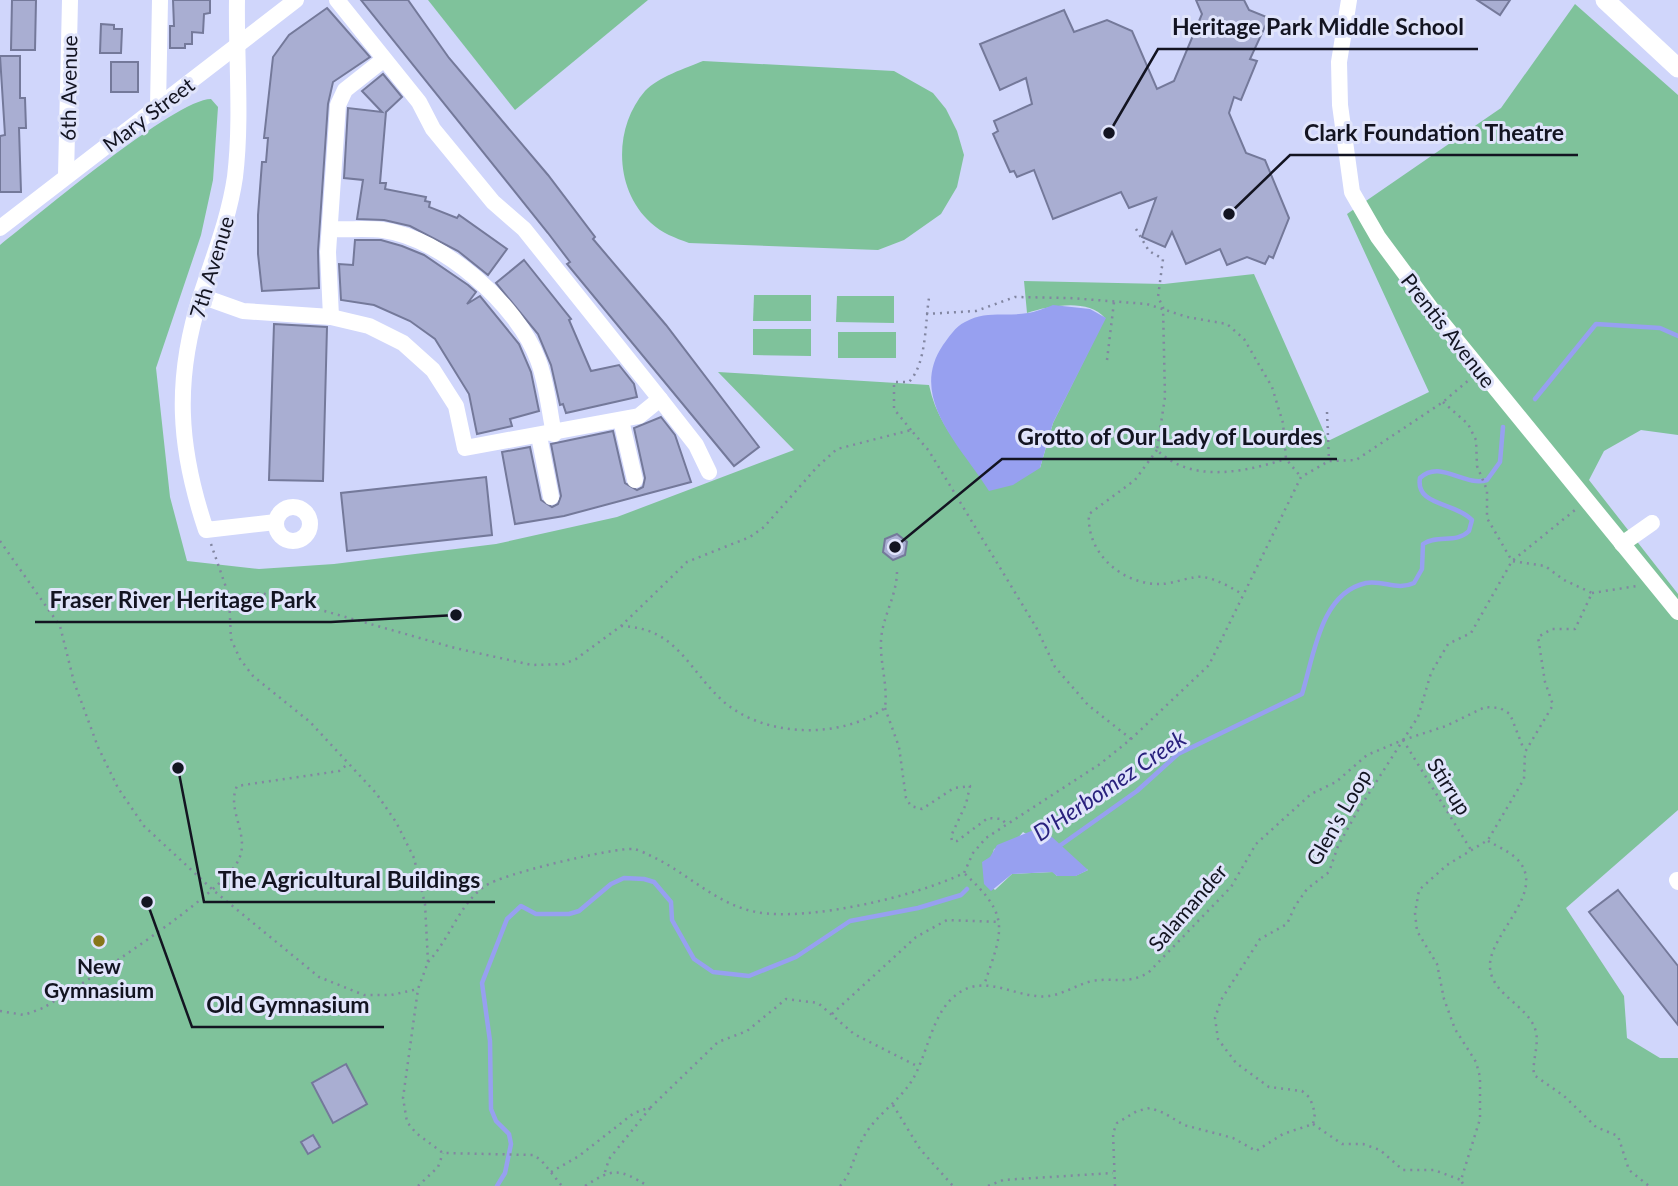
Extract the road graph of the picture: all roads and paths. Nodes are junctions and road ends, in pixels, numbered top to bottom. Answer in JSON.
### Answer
{"nodes":[{"id":1,"x":70,"y":0,"type":"edge"},
{"id":2,"x":160,"y":0,"type":"edge"},
{"id":3,"x":237,"y":0,"type":"edge"},
{"id":4,"x":296,"y":0,"type":"edge"},
{"id":5,"x":337,"y":0,"type":"edge"},
{"id":6,"x":1349,"y":0,"type":"edge"},
{"id":7,"x":1605,"y":0,"type":"edge"},
{"id":8,"x":236,"y":48,"type":"junction"},
{"id":9,"x":383,"y":60,"type":"junction"},
{"id":10,"x":1678,"y":68,"type":"edge"},
{"id":11,"x":158,"y":107,"type":"junction"},
{"id":12,"x":66,"y":176,"type":"junction"},
{"id":13,"x":0,"y":228,"type":"edge"},
{"id":14,"x":330,"y":229,"type":"junction"},
{"id":15,"x":1136,"y":229,"type":"dead end"},
{"id":16,"x":201,"y":296,"type":"junction"},
{"id":17,"x":929,"y":298,"type":"dead end"},
{"id":18,"x":1114,"y":302,"type":"junction"},
{"id":19,"x":1163,"y":307,"type":"junction"},
{"id":20,"x":926,"y":314,"type":"junction"},
{"id":21,"x":331,"y":317,"type":"junction"},
{"id":22,"x":1107,"y":360,"type":"dead end"},
{"id":23,"x":1480,"y":370,"type":"junction"},
{"id":24,"x":660,"y":399,"type":"junction"},
{"id":25,"x":1443,"y":402,"type":"junction"},
{"id":26,"x":1327,"y":412,"type":"dead end"},
{"id":27,"x":621,"y":420,"type":"junction"},
{"id":28,"x":911,"y":430,"type":"junction"},
{"id":29,"x":546,"y":435,"type":"junction"},
{"id":30,"x":1157,"y":450,"type":"junction"},
{"id":31,"x":1286,"y":459,"type":"junction"},
{"id":32,"x":1329,"y":461,"type":"junction"},
{"id":33,"x":709,"y":472,"type":"dead end"},
{"id":34,"x":1301,"y":477,"type":"junction"},
{"id":35,"x":635,"y":480,"type":"dead end"},
{"id":36,"x":551,"y":496,"type":"dead end"},
{"id":37,"x":1587,"y":500,"type":"junction"},
{"id":38,"x":276,"y":522,"type":"dead end"},
{"id":39,"x":1652,"y":523,"type":"dead end"},
{"id":40,"x":0,"y":541,"type":"edge"},
{"id":41,"x":1622,"y":544,"type":"junction"},
{"id":42,"x":216,"y":555,"type":"dead end"},
{"id":43,"x":1512,"y":561,"type":"junction"},
{"id":44,"x":897,"y":571,"type":"dead end"},
{"id":45,"x":1650,"y":578,"type":"junction"},
{"id":46,"x":1592,"y":593,"type":"junction"},
{"id":47,"x":1243,"y":594,"type":"junction"},
{"id":48,"x":229,"y":596,"type":"junction"},
{"id":49,"x":1678,"y":612,"type":"edge"},
{"id":50,"x":621,"y":626,"type":"junction"},
{"id":51,"x":885,"y":708,"type":"junction"},
{"id":52,"x":1131,"y":739,"type":"junction"},
{"id":53,"x":1403,"y":740,"type":"junction"},
{"id":54,"x":1525,"y":752,"type":"junction"},
{"id":55,"x":349,"y":763,"type":"junction"},
{"id":56,"x":1006,"y":824,"type":"junction"},
{"id":57,"x":1488,"y":840,"type":"junction"},
{"id":58,"x":1471,"y":850,"type":"junction"},
{"id":59,"x":964,"y":873,"type":"junction"},
{"id":60,"x":213,"y":890,"type":"junction"},
{"id":61,"x":999,"y":922,"type":"junction"},
{"id":62,"x":428,"y":962,"type":"junction"},
{"id":63,"x":984,"y":985,"type":"junction"},
{"id":64,"x":418,"y":989,"type":"junction"},
{"id":65,"x":0,"y":1011,"type":"edge"},
{"id":66,"x":832,"y":1014,"type":"junction"},
{"id":67,"x":919,"y":1067,"type":"junction"},
{"id":68,"x":893,"y":1105,"type":"junction"},
{"id":69,"x":650,"y":1107,"type":"junction"},
{"id":70,"x":1313,"y":1124,"type":"junction"},
{"id":71,"x":443,"y":1153,"type":"junction"},
{"id":72,"x":551,"y":1172,"type":"junction"},
{"id":73,"x":605,"y":1172,"type":"junction"},
{"id":74,"x":1114,"y":1173,"type":"junction"},
{"id":75,"x":1461,"y":1180,"type":"junction"},
{"id":76,"x":418,"y":1186,"type":"edge"},
{"id":77,"x":562,"y":1186,"type":"edge"},
{"id":78,"x":585,"y":1186,"type":"edge"},
{"id":79,"x":648,"y":1186,"type":"edge"},
{"id":80,"x":840,"y":1186,"type":"edge"},
{"id":81,"x":953,"y":1186,"type":"edge"},
{"id":82,"x":988,"y":1186,"type":"edge"},
{"id":83,"x":1115,"y":1186,"type":"edge"},
{"id":84,"x":1464,"y":1186,"type":"edge"},
{"id":85,"x":1649,"y":1186,"type":"edge"}],
"edges":[{"from":1,"to":12,"type":"street","name":"6th Avenue"},
{"from":2,"to":11,"type":"street"},
{"from":3,"to":8,"type":"street","name":"7th Avenue"},
{"from":4,"to":8,"type":"street","name":"Mary Street"},
{"from":5,"to":9,"type":"street"},
{"from":6,"to":23,"type":"street","name":"Prentis Avenue"},
{"from":7,"to":10,"type":"main road"},
{"from":8,"to":11,"type":"street","name":"Mary Street"},
{"from":8,"to":16,"type":"street","name":"7th Avenue"},
{"from":9,"to":14,"type":"street"},
{"from":9,"to":24,"type":"street"},
{"from":11,"to":12,"type":"street","name":"Mary Street"},
{"from":12,"to":13,"type":"street","name":"Mary Street"},
{"from":14,"to":21,"type":"street"},
{"from":14,"to":29,"type":"street"},
{"from":15,"to":19,"type":"path"},
{"from":16,"to":21,"type":"street"},
{"from":16,"to":38,"type":"street","name":"7th Avenue"},
{"from":17,"to":20,"type":"path"},
{"from":18,"to":19,"type":"path"},
{"from":18,"to":20,"type":"path"},
{"from":18,"to":22,"type":"path"},
{"from":19,"to":30,"type":"path"},
{"from":19,"to":31,"type":"path"},
{"from":20,"to":28,"type":"path"},
{"from":21,"to":29,"type":"street"},
{"from":23,"to":25,"type":"path"},
{"from":23,"to":37,"type":"street","name":"Prentis Avenue"},
{"from":24,"to":27,"type":"street"},
{"from":24,"to":33,"type":"street"},
{"from":25,"to":32,"type":"path"},
{"from":25,"to":43,"type":"path"},
{"from":26,"to":32,"type":"path"},
{"from":27,"to":29,"type":"street"},
{"from":27,"to":35,"type":"street"},
{"from":28,"to":50,"type":"path"},
{"from":28,"to":52,"type":"path"},
{"from":29,"to":36,"type":"street"},
{"from":30,"to":31,"type":"path"},
{"from":30,"to":47,"type":"path"},
{"from":31,"to":34,"type":"path"},
{"from":32,"to":34,"type":"path"},
{"from":34,"to":47,"type":"path"},
{"from":37,"to":41,"type":"street","name":"Prentis Avenue"},
{"from":37,"to":43,"type":"path"},
{"from":39,"to":41,"type":"street"},
{"from":40,"to":60,"type":"path"},
{"from":41,"to":45,"type":"street","name":"Prentis Avenue"},
{"from":42,"to":48,"type":"path"},
{"from":43,"to":46,"type":"path"},
{"from":43,"to":53,"type":"path"},
{"from":44,"to":51,"type":"path"},
{"from":45,"to":46,"type":"path"},
{"from":45,"to":49,"type":"street","name":"Prentis Avenue"},
{"from":46,"to":54,"type":"path"},
{"from":47,"to":52,"type":"path"},
{"from":48,"to":50,"type":"path"},
{"from":48,"to":55,"type":"path"},
{"from":50,"to":51,"type":"path"},
{"from":51,"to":56,"type":"path"},
{"from":52,"to":56,"type":"path"},
{"from":53,"to":54,"type":"path","name":"Salamander"},
{"from":53,"to":58,"type":"path","name":"Stirrup"},
{"from":53,"to":63,"type":"path","name":"Salamander"},
{"from":53,"to":70,"type":"path","name":"Glen's Loop"},
{"from":54,"to":57,"type":"path"},
{"from":55,"to":60,"type":"path"},
{"from":55,"to":62,"type":"path"},
{"from":56,"to":59,"type":"path"},
{"from":57,"to":58,"type":"path"},
{"from":57,"to":85,"type":"path"},
{"from":58,"to":75,"type":"path"},
{"from":59,"to":61,"type":"path"},
{"from":59,"to":62,"type":"path"},
{"from":60,"to":64,"type":"path"},
{"from":60,"to":65,"type":"path"},
{"from":61,"to":63,"type":"path"},
{"from":61,"to":66,"type":"path"},
{"from":62,"to":64,"type":"path"},
{"from":63,"to":67,"type":"path"},
{"from":64,"to":71,"type":"path"},
{"from":66,"to":67,"type":"path"},
{"from":66,"to":69,"type":"path"},
{"from":67,"to":68,"type":"path"},
{"from":68,"to":80,"type":"path"},
{"from":68,"to":81,"type":"path"},
{"from":69,"to":72,"type":"path"},
{"from":69,"to":73,"type":"path"},
{"from":70,"to":74,"type":"path"},
{"from":70,"to":75,"type":"path"},
{"from":71,"to":72,"type":"path"},
{"from":71,"to":76,"type":"path"},
{"from":72,"to":77,"type":"path"},
{"from":73,"to":78,"type":"path"},
{"from":73,"to":79,"type":"path"},
{"from":74,"to":82,"type":"path"},
{"from":74,"to":83,"type":"path"},
{"from":75,"to":84,"type":"path"}]}
